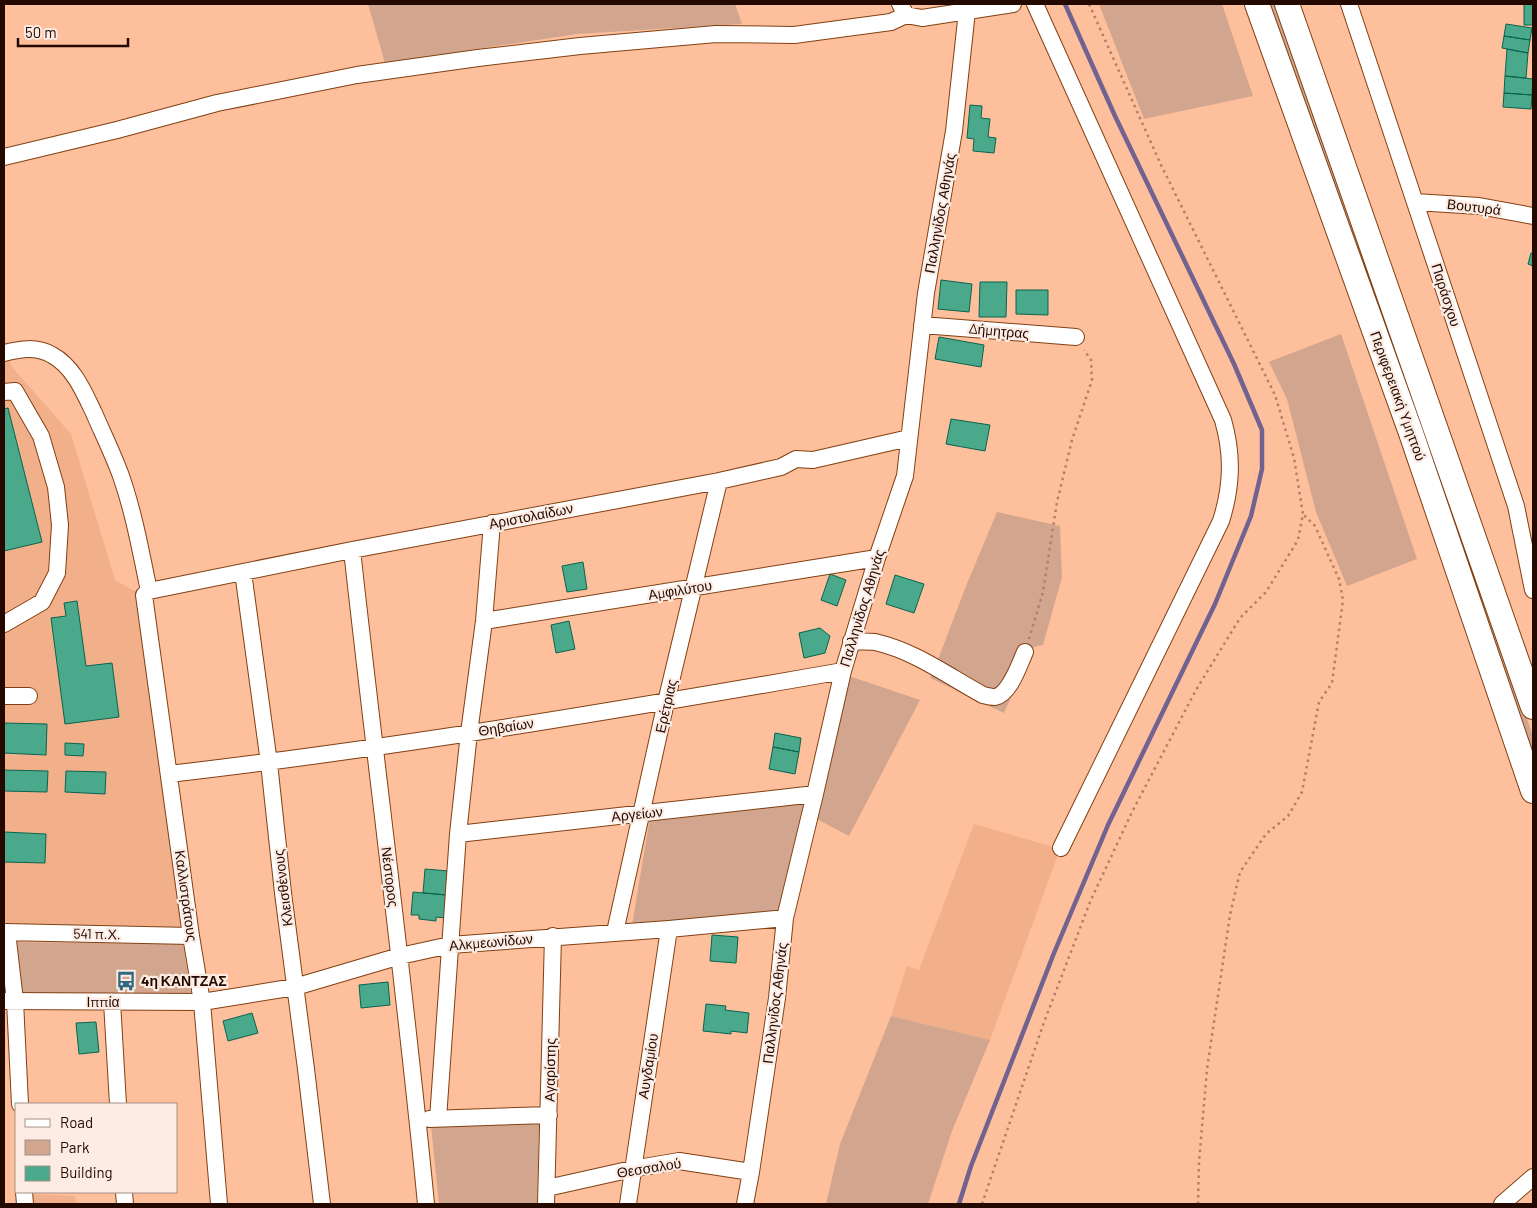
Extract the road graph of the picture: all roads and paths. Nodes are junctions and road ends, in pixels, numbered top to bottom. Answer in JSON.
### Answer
{"nodes":[{"id":1,"x":1013,"y":4,"type":"edge"},
{"id":2,"x":1035,"y":4,"type":"edge"},
{"id":3,"x":1089,"y":4,"type":"edge"},
{"id":4,"x":1257,"y":4,"type":"edge"},
{"id":5,"x":1287,"y":4,"type":"edge"},
{"id":6,"x":1349,"y":4,"type":"edge"},
{"id":7,"x":903,"y":9,"type":"edge"},
{"id":8,"x":968,"y":11,"type":"junction"},
{"id":9,"x":4,"y":157,"type":"edge"},
{"id":10,"x":1415,"y":202,"type":"junction"},
{"id":11,"x":1533,"y":216,"type":"edge"},
{"id":12,"x":922,"y":324,"type":"junction"},
{"id":13,"x":1076,"y":337,"type":"joint"},
{"id":14,"x":4,"y":353,"type":"edge"},
{"id":15,"x":4,"y":392,"type":"edge"},
{"id":16,"x":909,"y":438,"type":"junction"},
{"id":17,"x":720,"y":481,"type":"junction"},
{"id":18,"x":1303,"y":514,"type":"junction"},
{"id":19,"x":492,"y":523,"type":"junction"},
{"id":20,"x":352,"y":550,"type":"junction"},
{"id":21,"x":1530,"y":556,"type":"edge"},
{"id":22,"x":876,"y":558,"type":"junction"},
{"id":23,"x":243,"y":572,"type":"junction"},
{"id":24,"x":694,"y":588,"type":"junction"},
{"id":25,"x":1533,"y":590,"type":"edge"},
{"id":26,"x":149,"y":591,"type":"junction"},
{"id":27,"x":484,"y":621,"type":"junction"},
{"id":28,"x":4,"y":624,"type":"edge"},
{"id":29,"x":851,"y":642,"type":"junction"},
{"id":30,"x":1024,"y":652,"type":"joint"},
{"id":31,"x":843,"y":671,"type":"junction"},
{"id":32,"x":4,"y":696,"type":"edge"},
{"id":33,"x":29,"y":696,"type":"dead end"},
{"id":34,"x":666,"y":702,"type":"junction"},
{"id":35,"x":1533,"y":708,"type":"edge"},
{"id":36,"x":469,"y":733,"type":"junction"},
{"id":37,"x":374,"y":748,"type":"junction"},
{"id":38,"x":269,"y":763,"type":"junction"},
{"id":39,"x":169,"y":774,"type":"junction"},
{"id":40,"x":1533,"y":791,"type":"edge"},
{"id":41,"x":816,"y":794,"type":"junction"},
{"id":42,"x":642,"y":814,"type":"junction"},
{"id":43,"x":458,"y":834,"type":"junction"},
{"id":44,"x":1061,"y":848,"type":"dead end"},
{"id":45,"x":785,"y":918,"type":"junction"},
{"id":46,"x":669,"y":929,"type":"junction"},
{"id":47,"x":6,"y":932,"type":"edge"},
{"id":48,"x":615,"y":932,"type":"junction"},
{"id":49,"x":191,"y":936,"type":"junction"},
{"id":50,"x":553,"y":936,"type":"junction"},
{"id":51,"x":450,"y":945,"type":"junction"},
{"id":52,"x":400,"y":956,"type":"junction"},
{"id":53,"x":295,"y":987,"type":"junction"},
{"id":54,"x":9,"y":1001,"type":"edge"},
{"id":55,"x":112,"y":1002,"type":"junction"},
{"id":56,"x":202,"y":1002,"type":"junction"},
{"id":57,"x":20,"y":1103,"type":"edge"},
{"id":58,"x":118,"y":1103,"type":"edge"},
{"id":59,"x":549,"y":1115,"type":"junction"},
{"id":60,"x":438,"y":1119,"type":"junction"},
{"id":61,"x":418,"y":1120,"type":"junction"},
{"id":62,"x":632,"y":1169,"type":"junction"},
{"id":63,"x":751,"y":1172,"type":"junction"},
{"id":64,"x":1533,"y":1177,"type":"edge"},
{"id":65,"x":547,"y":1196,"type":"edge"},
{"id":66,"x":219,"y":1204,"type":"edge"},
{"id":67,"x":322,"y":1204,"type":"edge"},
{"id":68,"x":426,"y":1204,"type":"edge"},
{"id":69,"x":628,"y":1204,"type":"edge"},
{"id":70,"x":745,"y":1204,"type":"edge"},
{"id":71,"x":982,"y":1204,"type":"edge"},
{"id":72,"x":1198,"y":1204,"type":"edge"},
{"id":73,"x":1502,"y":1204,"type":"edge"}],
"edges":[{"from":1,"to":8,"type":"street"},
{"from":2,"to":44,"type":"street"},
{"from":3,"to":18,"type":"path"},
{"from":4,"to":40,"type":"highway","name":"Περιφερειακή Υμηττού"},
{"from":5,"to":35,"type":"highway","name":"Περιφερειακή Υμηττού"},
{"from":6,"to":10,"type":"street","name":"Παράσχου"},
{"from":7,"to":8,"type":"street"},
{"from":7,"to":9,"type":"street"},
{"from":8,"to":12,"type":"street","name":"Παλληνίδος Αθηνάς"},
{"from":10,"to":11,"type":"street","name":"Βουτυρά"},
{"from":10,"to":21,"type":"street","name":"Παράσχου"},
{"from":12,"to":13,"type":"street","name":"Δήμητρας"},
{"from":12,"to":16,"type":"street","name":"Παλληνίδος Αθηνάς"},
{"from":13,"to":30,"type":"path"},
{"from":14,"to":26,"type":"street"},
{"from":15,"to":28,"type":"street"},
{"from":16,"to":17,"type":"street","name":"Αριστολαίδων"},
{"from":16,"to":22,"type":"street","name":"Παλληνίδος Αθηνάς"},
{"from":17,"to":19,"type":"street","name":"Αριστολαίδων"},
{"from":17,"to":24,"type":"street","name":"Ερέτριας"},
{"from":18,"to":71,"type":"path"},
{"from":18,"to":72,"type":"path"},
{"from":19,"to":20,"type":"street","name":"Αριστολαίδων"},
{"from":19,"to":27,"type":"street"},
{"from":20,"to":23,"type":"street","name":"Αριστολαίδων"},
{"from":20,"to":37,"type":"street","name":"Νέστορος"},
{"from":21,"to":25,"type":"street","name":"Παράσχου"},
{"from":22,"to":24,"type":"street","name":"Αμφιλύτου"},
{"from":22,"to":29,"type":"street","name":"Παλληνίδος Αθηνάς"},
{"from":23,"to":26,"type":"street","name":"Αριστολαίδων"},
{"from":23,"to":38,"type":"street","name":"Κλεισθένους"},
{"from":24,"to":27,"type":"street","name":"Αμφιλύτου"},
{"from":24,"to":34,"type":"street","name":"Ερέτριας"},
{"from":26,"to":39,"type":"street","name":"Καλλιστράτους"},
{"from":27,"to":36,"type":"street"},
{"from":29,"to":30,"type":"street"},
{"from":29,"to":31,"type":"street","name":"Παλληνίδος Αθηνάς"},
{"from":31,"to":34,"type":"street","name":"Θηβαίων"},
{"from":31,"to":41,"type":"street","name":"Παλληνίδος Αθηνάς"},
{"from":32,"to":33,"type":"street"},
{"from":34,"to":36,"type":"street","name":"Θηβαίων"},
{"from":34,"to":42,"type":"street","name":"Ερέτριας"},
{"from":36,"to":37,"type":"street","name":"Θηβαίων"},
{"from":36,"to":43,"type":"street"},
{"from":37,"to":38,"type":"street","name":"Θηβαίων"},
{"from":37,"to":52,"type":"street","name":"Νέστορος"},
{"from":38,"to":39,"type":"street","name":"Θηβαίων"},
{"from":38,"to":53,"type":"street","name":"Κλεισθένους"},
{"from":39,"to":49,"type":"street","name":"Καλλιστράτους"},
{"from":41,"to":42,"type":"street","name":"Αργείων"},
{"from":41,"to":45,"type":"street","name":"Παλληνίδος Αθηνάς"},
{"from":42,"to":43,"type":"street","name":"Αργείων"},
{"from":42,"to":48,"type":"street","name":"Ερέτριας"},
{"from":43,"to":51,"type":"street"},
{"from":45,"to":46,"type":"street","name":"Αλκμεωνίδων"},
{"from":45,"to":63,"type":"street","name":"Παλληνίδος Αθηνάς"},
{"from":46,"to":48,"type":"street","name":"Αλκμεωνίδων"},
{"from":46,"to":62,"type":"street","name":"Αυγδαμίου"},
{"from":47,"to":49,"type":"street","name":"541 π.Χ."},
{"from":47,"to":54,"type":"street"},
{"from":48,"to":50,"type":"street","name":"Αλκμεωνίδων"},
{"from":49,"to":56,"type":"street","name":"Καλλιστράτους"},
{"from":50,"to":51,"type":"street","name":"Αλκμεωνίδων"},
{"from":50,"to":59,"type":"street","name":"Αγαρίστης"},
{"from":51,"to":52,"type":"street","name":"Αλκμεωνίδων"},
{"from":51,"to":60,"type":"street"},
{"from":52,"to":53,"type":"street","name":"Αλκμεωνίδων"},
{"from":52,"to":61,"type":"street","name":"Νέστορος"},
{"from":53,"to":56,"type":"street","name":"Αλκμεωνίδων"},
{"from":53,"to":67,"type":"street","name":"Κλεισθένους"},
{"from":54,"to":55,"type":"street","name":"Ιππία"},
{"from":54,"to":57,"type":"street"},
{"from":55,"to":56,"type":"street","name":"Ιππία"},
{"from":55,"to":58,"type":"street"},
{"from":56,"to":66,"type":"street","name":"Καλλιστράτους"},
{"from":59,"to":60,"type":"street"},
{"from":59,"to":65,"type":"street","name":"Αγαρίστης"},
{"from":60,"to":61,"type":"street"},
{"from":61,"to":68,"type":"street","name":"Νέστορος"},
{"from":62,"to":63,"type":"street","name":"Θεσσαλού"},
{"from":62,"to":65,"type":"street","name":"Θεσσαλού"},
{"from":62,"to":69,"type":"street","name":"Αυγδαμίου"},
{"from":63,"to":70,"type":"street","name":"Παλληνίδος Αθηνάς"},
{"from":64,"to":73,"type":"street"}]}
